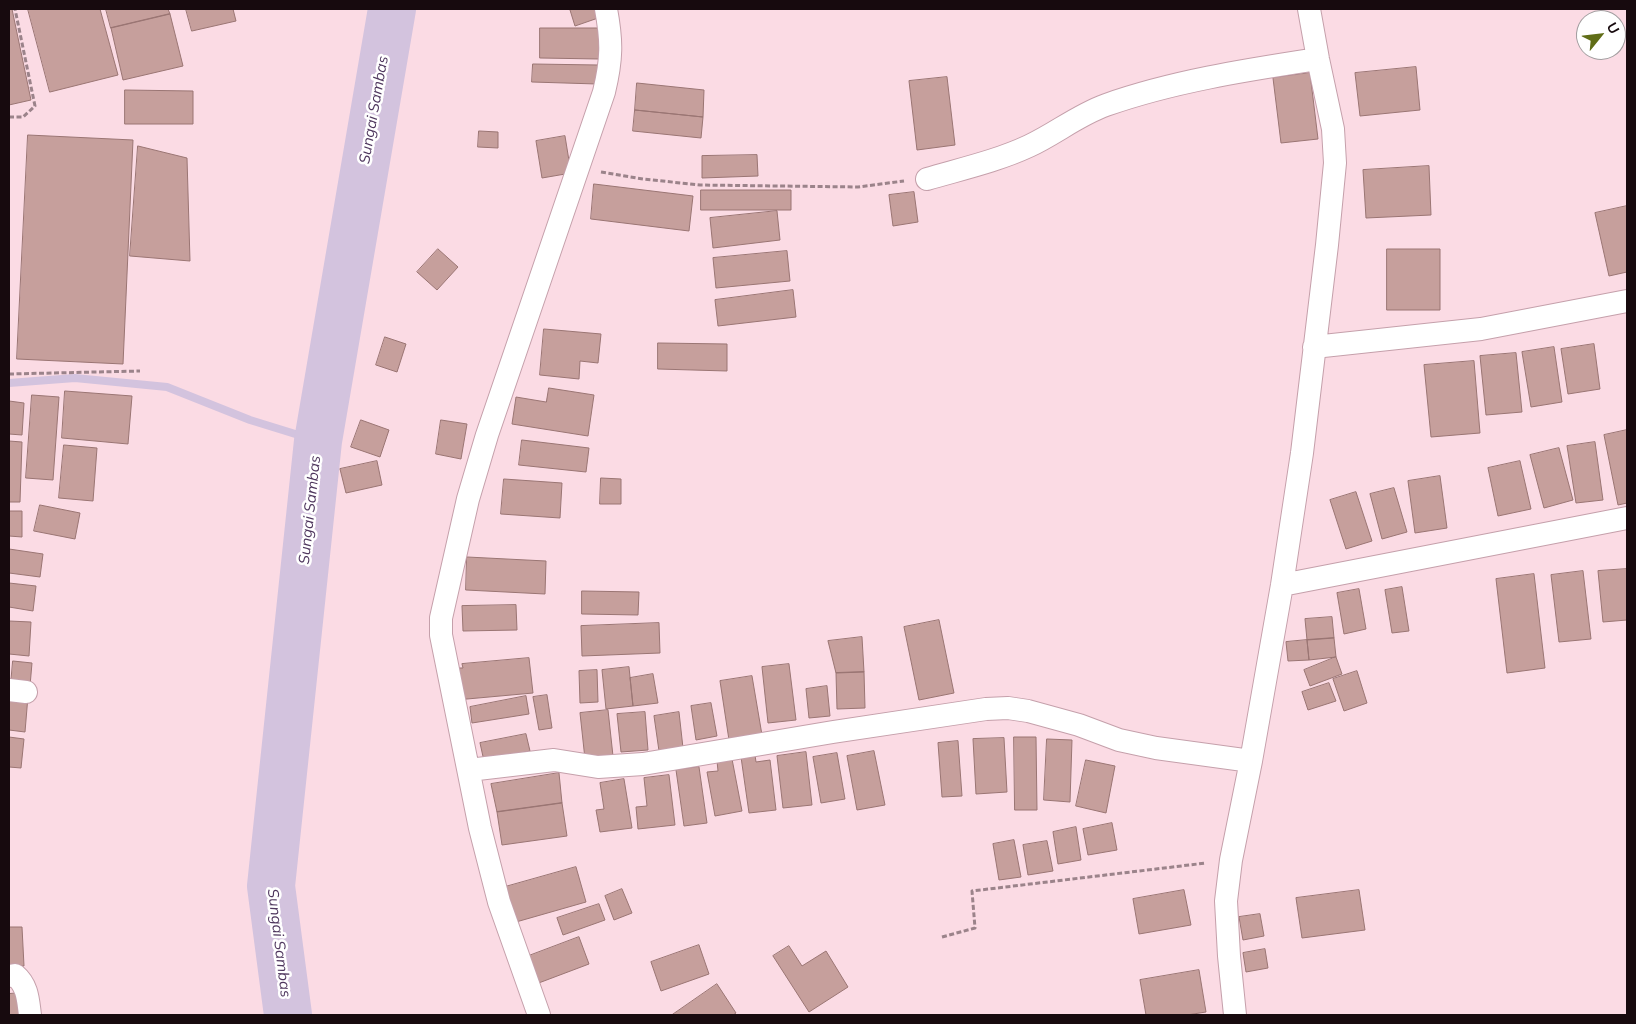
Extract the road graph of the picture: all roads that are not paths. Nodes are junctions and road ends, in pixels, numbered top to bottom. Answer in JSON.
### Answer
{"nodes":[{"id":1,"x":606,"y":9,"type":"edge"},
{"id":2,"x":1309,"y":9,"type":"edge"},
{"id":3,"x":1318,"y":59,"type":"junction"},
{"id":4,"x":927,"y":179,"type":"road end"},
{"id":5,"x":1627,"y":301,"type":"edge"},
{"id":6,"x":1314,"y":347,"type":"junction"},
{"id":7,"x":1627,"y":518,"type":"edge"},
{"id":8,"x":1282,"y":585,"type":"junction"},
{"id":9,"x":1251,"y":761,"type":"junction"},
{"id":10,"x":469,"y":770,"type":"junction"},
{"id":11,"x":9,"y":976,"type":"edge"},
{"id":12,"x":30,"y":1015,"type":"edge"},
{"id":13,"x":539,"y":1015,"type":"edge"},
{"id":14,"x":1235,"y":1015,"type":"edge"}],
"edges":[{"from":1,"to":10,"type":"street"},
{"from":2,"to":3,"type":"street"},
{"from":3,"to":4,"type":"street"},
{"from":3,"to":6,"type":"street"},
{"from":5,"to":6,"type":"street"},
{"from":6,"to":8,"type":"street"},
{"from":7,"to":8,"type":"street"},
{"from":8,"to":9,"type":"street"},
{"from":9,"to":10,"type":"street"},
{"from":9,"to":14,"type":"street"},
{"from":10,"to":13,"type":"street"},
{"from":11,"to":12,"type":"street"}]}
